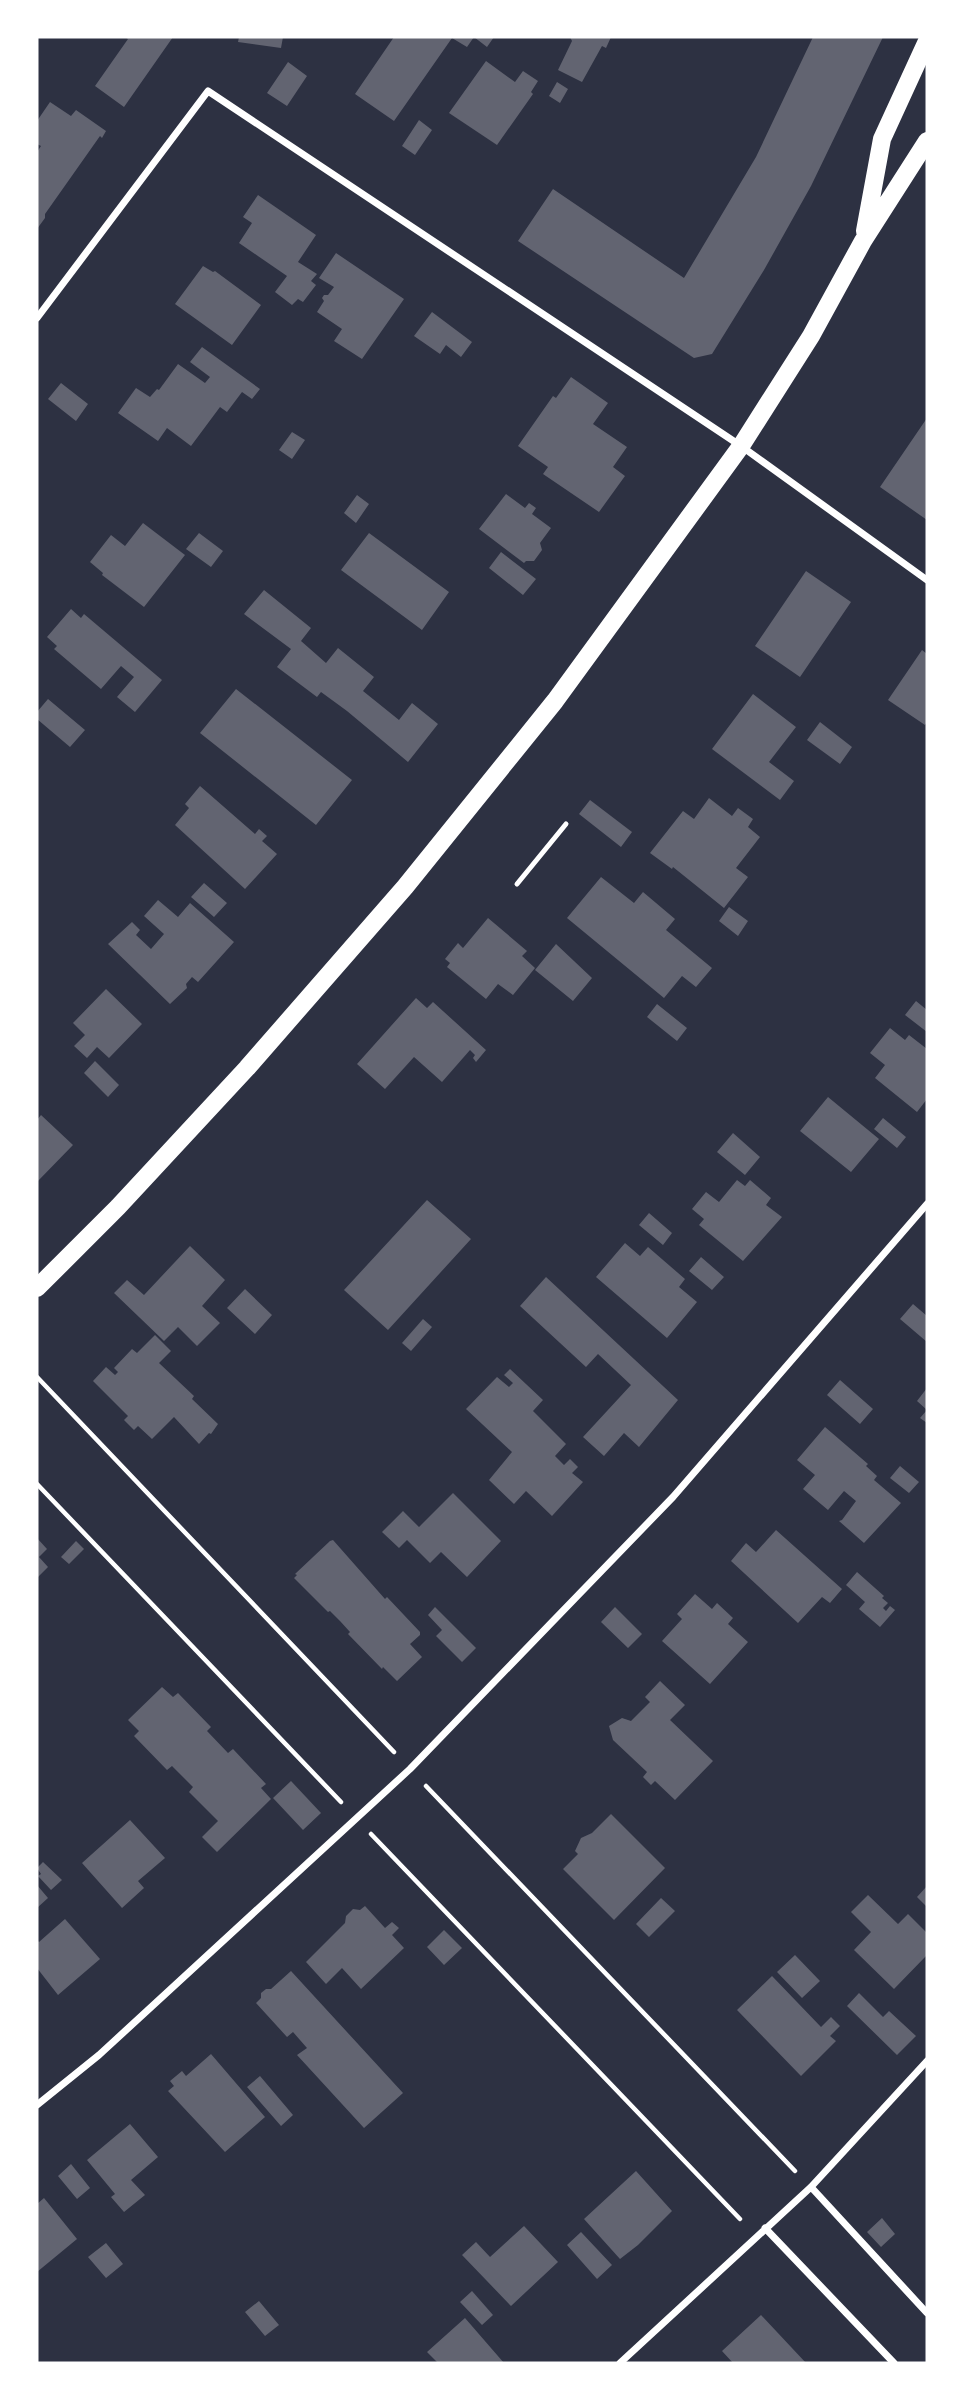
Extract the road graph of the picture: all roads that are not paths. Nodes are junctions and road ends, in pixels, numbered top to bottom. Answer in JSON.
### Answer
{"nodes":[{"id":1,"x":927,"y":41,"type":"edge"},
{"id":2,"x":927,"y":141,"type":"edge"},
{"id":3,"x":863,"y":241,"type":"junction"},
{"id":4,"x":37,"y":318,"type":"edge"},
{"id":5,"x":741,"y":446,"type":"junction"},
{"id":6,"x":927,"y":580,"type":"edge"},
{"id":7,"x":566,"y":824,"type":"dead end"},
{"id":8,"x":517,"y":884,"type":"dead end"},
{"id":9,"x":927,"y":1204,"type":"edge"},
{"id":10,"x":37,"y":1288,"type":"edge"},
{"id":11,"x":927,"y":2061,"type":"edge"},
{"id":12,"x":37,"y":2105,"type":"edge"},
{"id":13,"x":811,"y":2187,"type":"junction"},
{"id":14,"x":765,"y":2228,"type":"junction"},
{"id":15,"x":927,"y":2313,"type":"edge"},
{"id":16,"x":620,"y":2363,"type":"edge"},
{"id":17,"x":894,"y":2363,"type":"edge"}],
"edges":[{"from":1,"to":3,"type":"main road"},
{"from":2,"to":3,"type":"main road"},
{"from":3,"to":5,"type":"main road"},
{"from":4,"to":5,"type":"street"},
{"from":5,"to":6,"type":"street"},
{"from":5,"to":10,"type":"main road"},
{"from":7,"to":8,"type":"lane"},
{"from":9,"to":12,"type":"street"},
{"from":11,"to":13,"type":"street"},
{"from":13,"to":14,"type":"street"},
{"from":13,"to":15,"type":"street"},
{"from":14,"to":16,"type":"street"},
{"from":14,"to":17,"type":"street"}]}
